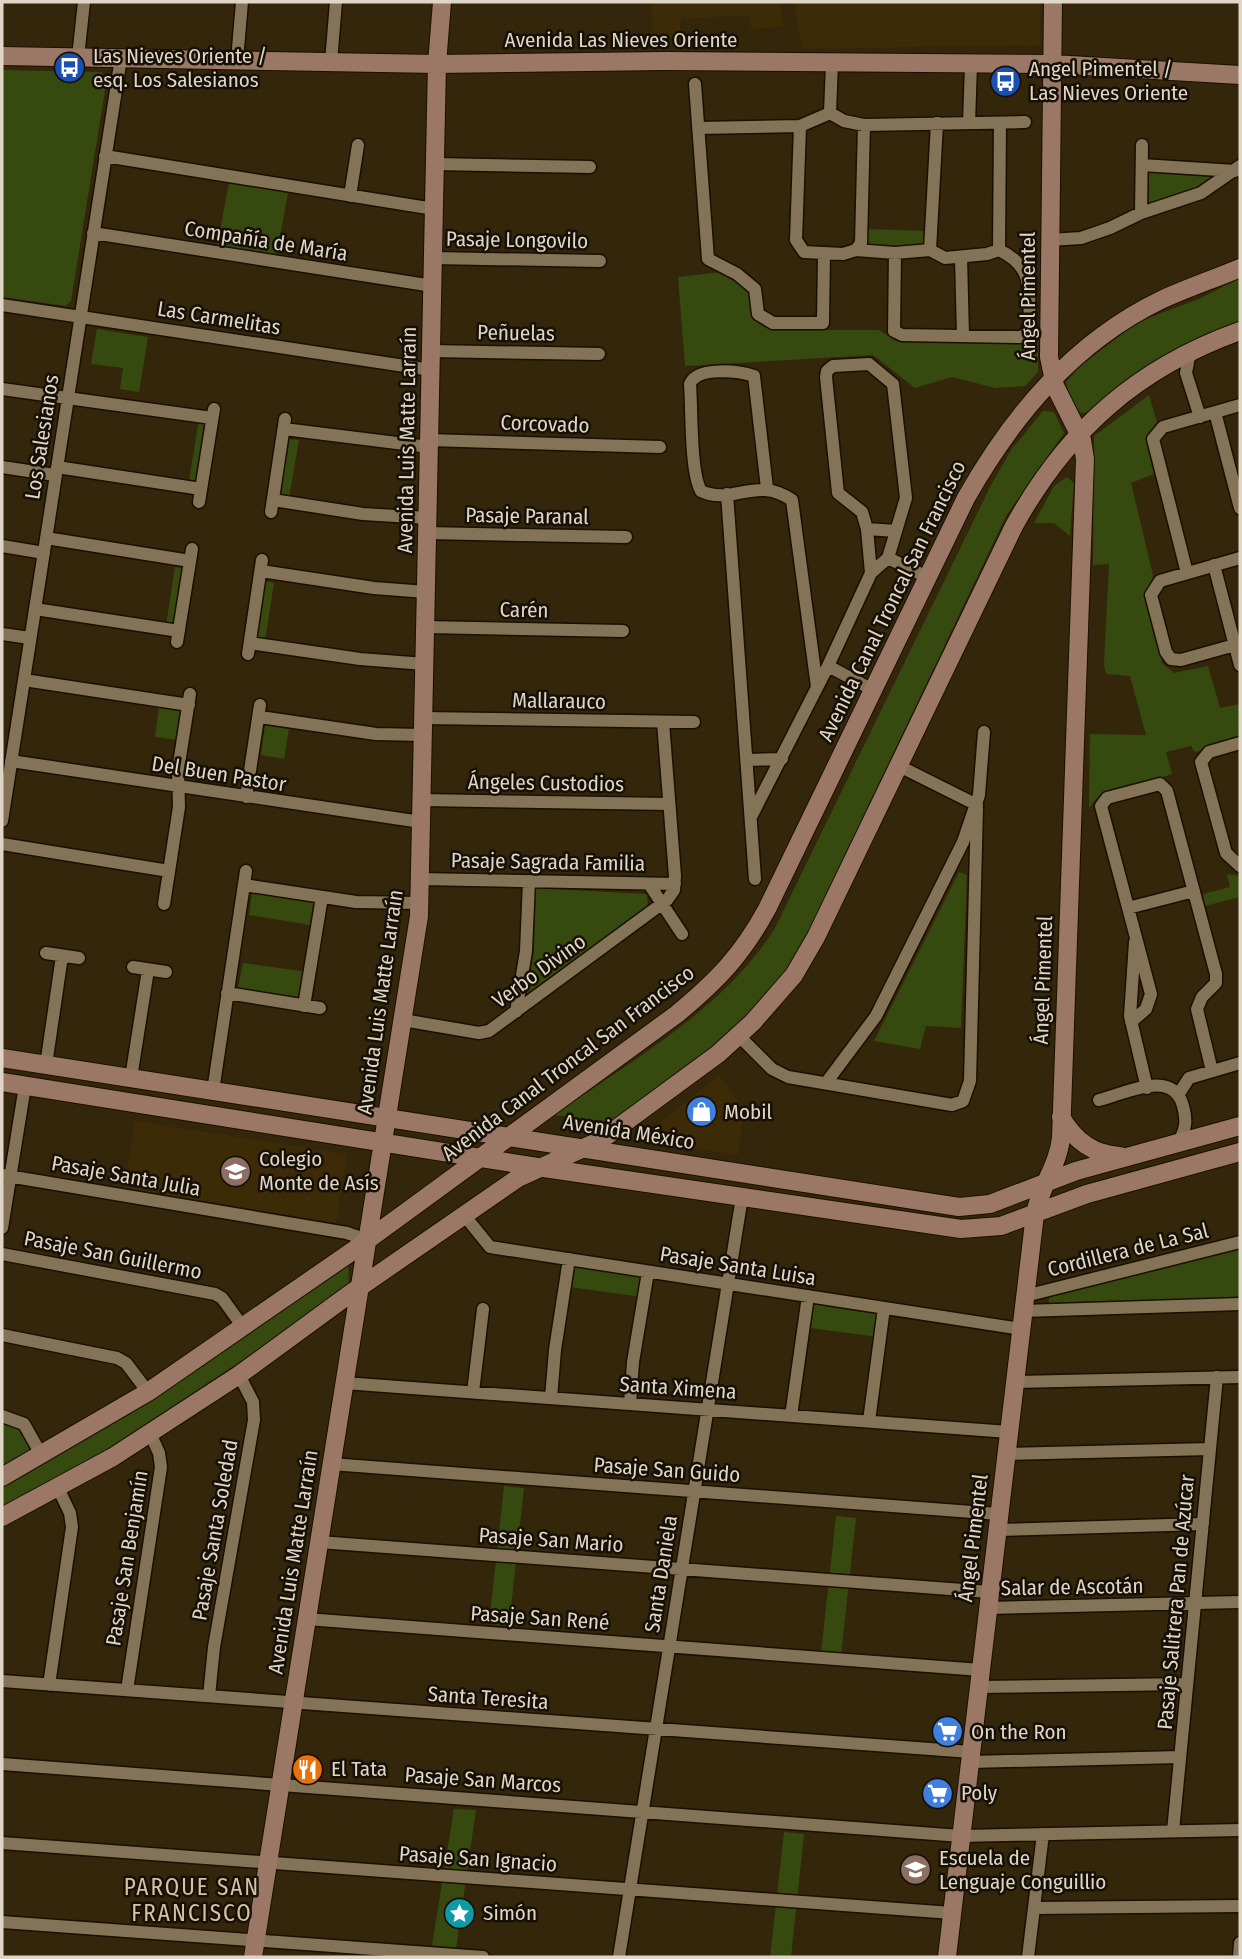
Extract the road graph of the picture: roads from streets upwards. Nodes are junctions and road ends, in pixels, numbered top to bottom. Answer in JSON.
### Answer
{"nodes":[{"id":1,"x":84,"y":2,"type":"edge"},
{"id":2,"x":242,"y":2,"type":"edge"},
{"id":3,"x":336,"y":2,"type":"edge"},
{"id":4,"x":442,"y":2,"type":"edge"},
{"id":5,"x":1052,"y":2,"type":"edge"},
{"id":6,"x":2,"y":56,"type":"edge"},
{"id":7,"x":78,"y":57,"type":"junction"},
{"id":8,"x":121,"y":58,"type":"junction"},
{"id":9,"x":237,"y":60,"type":"junction"},
{"id":10,"x":331,"y":62,"type":"junction"},
{"id":11,"x":832,"y":63,"type":"junction"},
{"id":12,"x":437,"y":64,"type":"junction"},
{"id":13,"x":971,"y":64,"type":"junction"},
{"id":14,"x":1052,"y":64,"type":"junction"},
{"id":15,"x":1240,"y":75,"type":"edge"},
{"id":16,"x":695,"y":84,"type":"dead end"},
{"id":17,"x":830,"y":113,"type":"junction"},
{"id":18,"x":1025,"y":122,"type":"dead end"},
{"id":19,"x":937,"y":123,"type":"junction"},
{"id":20,"x":969,"y":123,"type":"junction"},
{"id":21,"x":1000,"y":123,"type":"junction"},
{"id":22,"x":864,"y":125,"type":"junction"},
{"id":23,"x":800,"y":126,"type":"junction"},
{"id":24,"x":698,"y":128,"type":"junction"},
{"id":25,"x":358,"y":145,"type":"dead end"},
{"id":26,"x":1142,"y":145,"type":"dead end"},
{"id":27,"x":105,"y":156,"type":"junction"},
{"id":28,"x":435,"y":164,"type":"junction"},
{"id":29,"x":1142,"y":165,"type":"junction"},
{"id":30,"x":590,"y":167,"type":"dead end"},
{"id":31,"x":1238,"y":169,"type":"edge"},
{"id":32,"x":350,"y":196,"type":"junction"},
{"id":33,"x":434,"y":209,"type":"junction"},
{"id":34,"x":1141,"y":213,"type":"junction"},
{"id":35,"x":93,"y":233,"type":"junction"},
{"id":36,"x":1050,"y":240,"type":"junction"},
{"id":37,"x":856,"y":250,"type":"junction"},
{"id":38,"x":930,"y":250,"type":"junction"},
{"id":39,"x":999,"y":250,"type":"junction"},
{"id":40,"x":895,"y":253,"type":"junction"},
{"id":41,"x":824,"y":254,"type":"junction"},
{"id":42,"x":961,"y":257,"type":"junction"},
{"id":43,"x":433,"y":258,"type":"junction"},
{"id":44,"x":600,"y":261,"type":"dead end"},
{"id":45,"x":1240,"y":268,"type":"edge"},
{"id":46,"x":433,"y":286,"type":"junction"},
{"id":47,"x":2,"y":305,"type":"edge"},
{"id":48,"x":80,"y":317,"type":"junction"},
{"id":49,"x":1240,"y":331,"type":"edge"},
{"id":50,"x":962,"y":335,"type":"junction"},
{"id":51,"x":431,"y":351,"type":"junction"},
{"id":52,"x":1190,"y":352,"type":"junction"},
{"id":53,"x":599,"y":354,"type":"dead end"},
{"id":54,"x":1168,"y":363,"type":"junction"},
{"id":55,"x":431,"y":370,"type":"junction"},
{"id":56,"x":1186,"y":373,"type":"junction"},
{"id":57,"x":1053,"y":378,"type":"junction"},
{"id":58,"x":2,"y":389,"type":"edge"},
{"id":59,"x":68,"y":397,"type":"junction"},
{"id":60,"x":1240,"y":405,"type":"edge"},
{"id":61,"x":1215,"y":412,"type":"junction"},
{"id":62,"x":1200,"y":416,"type":"junction"},
{"id":63,"x":1079,"y":433,"type":"junction"},
{"id":64,"x":429,"y":444,"type":"junction"},
{"id":65,"x":660,"y":447,"type":"dead end"},
{"id":66,"x":2,"y":467,"type":"edge"},
{"id":67,"x":56,"y":471,"type":"junction"},
{"id":68,"x":766,"y":488,"type":"junction"},
{"id":69,"x":727,"y":494,"type":"junction"},
{"id":70,"x":272,"y":506,"type":"joint"},
{"id":71,"x":1240,"y":508,"type":"edge"},
{"id":72,"x":428,"y":526,"type":"junction"},
{"id":73,"x":867,"y":529,"type":"junction"},
{"id":74,"x":896,"y":531,"type":"junction"},
{"id":75,"x":626,"y":537,"type":"dead end"},
{"id":76,"x":46,"y":538,"type":"junction"},
{"id":77,"x":2,"y":546,"type":"edge"},
{"id":78,"x":44,"y":553,"type":"junction"},
{"id":79,"x":888,"y":558,"type":"junction"},
{"id":80,"x":1240,"y":558,"type":"edge"},
{"id":81,"x":1214,"y":565,"type":"junction"},
{"id":82,"x":871,"y":573,"type":"junction"},
{"id":83,"x":1187,"y":573,"type":"junction"},
{"id":84,"x":927,"y":577,"type":"junction"},
{"id":85,"x":426,"y":592,"type":"junction"},
{"id":86,"x":35,"y":609,"type":"junction"},
{"id":87,"x":425,"y":627,"type":"junction"},
{"id":88,"x":622,"y":631,"type":"dead end"},
{"id":89,"x":2,"y":634,"type":"edge"},
{"id":90,"x":30,"y":638,"type":"junction"},
{"id":91,"x":1235,"y":645,"type":"junction"},
{"id":92,"x":810,"y":648,"type":"junction"},
{"id":93,"x":830,"y":661,"type":"junction"},
{"id":94,"x":425,"y":664,"type":"junction"},
{"id":95,"x":1240,"y":665,"type":"edge"},
{"id":96,"x":24,"y":680,"type":"junction"},
{"id":97,"x":817,"y":687,"type":"junction"},
{"id":98,"x":873,"y":690,"type":"junction"},
{"id":99,"x":2,"y":721,"type":"edge"},
{"id":100,"x":663,"y":722,"type":"junction"},
{"id":101,"x":694,"y":722,"type":"dead end"},
{"id":102,"x":17,"y":723,"type":"junction"},
{"id":103,"x":423,"y":727,"type":"junction"},
{"id":104,"x":984,"y":732,"type":"dead end"},
{"id":105,"x":1240,"y":743,"type":"edge"},
{"id":106,"x":782,"y":759,"type":"junction"},
{"id":107,"x":747,"y":760,"type":"junction"},
{"id":108,"x":11,"y":761,"type":"junction"},
{"id":109,"x":899,"y":766,"type":"junction"},
{"id":110,"x":178,"y":787,"type":"junction"},
{"id":111,"x":246,"y":797,"type":"junction"},
{"id":112,"x":3,"y":800,"type":"edge"},
{"id":113,"x":422,"y":800,"type":"junction"},
{"id":114,"x":670,"y":804,"type":"junction"},
{"id":115,"x":977,"y":807,"type":"junction"},
{"id":116,"x":752,"y":815,"type":"junction"},
{"id":117,"x":2,"y":821,"type":"edge"},
{"id":118,"x":421,"y":822,"type":"junction"},
{"id":119,"x":2,"y":844,"type":"edge"},
{"id":120,"x":1240,"y":866,"type":"edge"},
{"id":121,"x":169,"y":871,"type":"junction"},
{"id":122,"x":246,"y":871,"type":"dead end"},
{"id":123,"x":420,"y":879,"type":"junction"},
{"id":124,"x":755,"y":879,"type":"dead end"},
{"id":125,"x":529,"y":881,"type":"junction"},
{"id":126,"x":649,"y":884,"type":"junction"},
{"id":127,"x":675,"y":884,"type":"junction"},
{"id":128,"x":244,"y":885,"type":"junction"},
{"id":129,"x":1194,"y":891,"type":"junction"},
{"id":130,"x":322,"y":897,"type":"junction"},
{"id":131,"x":419,"y":903,"type":"junction"},
{"id":132,"x":164,"y":904,"type":"dead end"},
{"id":133,"x":662,"y":904,"type":"junction"},
{"id":134,"x":1128,"y":908,"type":"junction"},
{"id":135,"x":682,"y":934,"type":"dead end"},
{"id":136,"x":1135,"y":935,"type":"junction"},
{"id":137,"x":46,"y":953,"type":"dead end"},
{"id":138,"x":62,"y":956,"type":"junction"},
{"id":139,"x":79,"y":958,"type":"dead end"},
{"id":140,"x":132,"y":967,"type":"dead end"},
{"id":141,"x":148,"y":970,"type":"junction"},
{"id":142,"x":166,"y":972,"type":"dead end"},
{"id":143,"x":228,"y":993,"type":"junction"},
{"id":144,"x":304,"y":1006,"type":"junction"},
{"id":145,"x":320,"y":1008,"type":"dead end"},
{"id":146,"x":516,"y":1012,"type":"junction"},
{"id":147,"x":403,"y":1020,"type":"junction"},
{"id":148,"x":1131,"y":1022,"type":"junction"},
{"id":149,"x":739,"y":1036,"type":"junction"},
{"id":150,"x":2,"y":1058,"type":"edge"},
{"id":151,"x":1240,"y":1063,"type":"edge"},
{"id":152,"x":46,"y":1065,"type":"junction"},
{"id":153,"x":1212,"y":1071,"type":"junction"},
{"id":154,"x":131,"y":1078,"type":"junction"},
{"id":155,"x":2,"y":1082,"type":"edge"},
{"id":156,"x":826,"y":1083,"type":"junction"},
{"id":157,"x":25,"y":1086,"type":"junction"},
{"id":158,"x":1147,"y":1088,"type":"junction"},
{"id":159,"x":213,"y":1091,"type":"junction"},
{"id":160,"x":1180,"y":1092,"type":"junction"},
{"id":161,"x":1099,"y":1100,"type":"dead end"},
{"id":162,"x":1061,"y":1117,"type":"junction"},
{"id":163,"x":387,"y":1118,"type":"junction"},
{"id":164,"x":1187,"y":1121,"type":"junction"},
{"id":165,"x":1240,"y":1126,"type":"edge"},
{"id":166,"x":1214,"y":1133,"type":"junction"},
{"id":167,"x":508,"y":1137,"type":"junction"},
{"id":168,"x":383,"y":1142,"type":"junction"},
{"id":169,"x":1180,"y":1142,"type":"junction"},
{"id":170,"x":583,"y":1148,"type":"junction"},
{"id":171,"x":1240,"y":1152,"type":"edge"},
{"id":172,"x":480,"y":1157,"type":"junction"},
{"id":173,"x":1124,"y":1157,"type":"junction"},
{"id":174,"x":537,"y":1167,"type":"junction"},
{"id":175,"x":6,"y":1176,"type":"edge"},
{"id":176,"x":1047,"y":1181,"type":"junction"},
{"id":177,"x":374,"y":1196,"type":"junction"},
{"id":178,"x":742,"y":1197,"type":"junction"},
{"id":179,"x":403,"y":1214,"type":"junction"},
{"id":180,"x":1035,"y":1214,"type":"junction"},
{"id":181,"x":464,"y":1215,"type":"junction"},
{"id":182,"x":2,"y":1228,"type":"edge"},
{"id":183,"x":367,"y":1240,"type":"junction"},
{"id":184,"x":1240,"y":1242,"type":"edge"},
{"id":185,"x":2,"y":1254,"type":"edge"},
{"id":186,"x":569,"y":1259,"type":"junction"},
{"id":187,"x":648,"y":1272,"type":"junction"},
{"id":188,"x":728,"y":1284,"type":"junction"},
{"id":189,"x":359,"y":1287,"type":"junction"},
{"id":190,"x":808,"y":1296,"type":"junction"},
{"id":191,"x":1024,"y":1303,"type":"junction"},
{"id":192,"x":1240,"y":1304,"type":"edge"},
{"id":193,"x":884,"y":1308,"type":"junction"},
{"id":194,"x":483,"y":1309,"type":"dead end"},
{"id":195,"x":243,"y":1327,"type":"junction"},
{"id":196,"x":1021,"y":1329,"type":"junction"},
{"id":197,"x":2,"y":1335,"type":"edge"},
{"id":198,"x":239,"y":1375,"type":"junction"},
{"id":199,"x":1217,"y":1377,"type":"junction"},
{"id":200,"x":1240,"y":1377,"type":"edge"},
{"id":201,"x":1015,"y":1382,"type":"junction"},
{"id":202,"x":344,"y":1383,"type":"junction"},
{"id":203,"x":148,"y":1392,"type":"junction"},
{"id":204,"x":473,"y":1392,"type":"junction"},
{"id":205,"x":551,"y":1398,"type":"junction"},
{"id":206,"x":630,"y":1404,"type":"junction"},
{"id":207,"x":708,"y":1409,"type":"junction"},
{"id":208,"x":2,"y":1416,"type":"edge"},
{"id":209,"x":791,"y":1416,"type":"junction"},
{"id":210,"x":869,"y":1422,"type":"junction"},
{"id":211,"x":1009,"y":1432,"type":"junction"},
{"id":212,"x":150,"y":1433,"type":"junction"},
{"id":213,"x":1210,"y":1449,"type":"junction"},
{"id":214,"x":1006,"y":1454,"type":"junction"},
{"id":215,"x":42,"y":1455,"type":"junction"},
{"id":216,"x":331,"y":1464,"type":"junction"},
{"id":217,"x":2,"y":1477,"type":"edge"},
{"id":218,"x":58,"y":1488,"type":"junction"},
{"id":219,"x":694,"y":1491,"type":"junction"},
{"id":220,"x":2,"y":1517,"type":"edge"},
{"id":221,"x":998,"y":1522,"type":"junction"},
{"id":222,"x":1203,"y":1524,"type":"junction"},
{"id":223,"x":319,"y":1542,"type":"junction"},
{"id":224,"x":682,"y":1570,"type":"junction"},
{"id":225,"x":989,"y":1600,"type":"junction"},
{"id":226,"x":1240,"y":1602,"type":"edge"},
{"id":227,"x":1195,"y":1603,"type":"junction"},
{"id":228,"x":306,"y":1619,"type":"junction"},
{"id":229,"x":669,"y":1647,"type":"junction"},
{"id":230,"x":980,"y":1679,"type":"junction"},
{"id":231,"x":2,"y":1681,"type":"edge"},
{"id":232,"x":1187,"y":1684,"type":"junction"},
{"id":233,"x":49,"y":1685,"type":"junction"},
{"id":234,"x":127,"y":1690,"type":"junction"},
{"id":235,"x":209,"y":1696,"type":"junction"},
{"id":236,"x":293,"y":1703,"type":"junction"},
{"id":237,"x":656,"y":1729,"type":"junction"},
{"id":238,"x":970,"y":1757,"type":"junction"},
{"id":239,"x":1180,"y":1757,"type":"junction"},
{"id":240,"x":2,"y":1764,"type":"edge"},
{"id":241,"x":280,"y":1785,"type":"junction"},
{"id":242,"x":643,"y":1812,"type":"junction"},
{"id":243,"x":1240,"y":1829,"type":"edge"},
{"id":244,"x":1173,"y":1831,"type":"junction"},
{"id":245,"x":1043,"y":1834,"type":"junction"},
{"id":246,"x":961,"y":1836,"type":"junction"},
{"id":247,"x":2,"y":1843,"type":"edge"},
{"id":248,"x":268,"y":1862,"type":"junction"},
{"id":249,"x":630,"y":1889,"type":"junction"},
{"id":250,"x":1240,"y":1906,"type":"edge"},
{"id":251,"x":1034,"y":1908,"type":"junction"},
{"id":252,"x":952,"y":1913,"type":"junction"},
{"id":253,"x":2,"y":1922,"type":"edge"},
{"id":254,"x":1240,"y":1943,"type":"edge"},
{"id":255,"x":254,"y":1949,"type":"edge"},
{"id":256,"x":483,"y":1957,"type":"edge"},
{"id":257,"x":619,"y":1957,"type":"edge"},
{"id":258,"x":947,"y":1957,"type":"edge"},
{"id":259,"x":1028,"y":1957,"type":"edge"},
{"id":260,"x":1239,"y":1957,"type":"edge"}],
"edges":[{"from":1,"to":7,"type":"street"},
{"from":2,"to":9,"type":"street"},
{"from":3,"to":10,"type":"street"},
{"from":4,"to":12,"type":"street","name":"Avenida Luis Matte Larraín"},
{"from":5,"to":14,"type":"street","name":"Ángel Pimentel"},
{"from":6,"to":7,"type":"street","name":"Avenida Las Nieves Oriente"},
{"from":7,"to":8,"type":"street","name":"Avenida Las Nieves Oriente"},
{"from":8,"to":9,"type":"street","name":"Avenida Las Nieves Oriente"},
{"from":8,"to":27,"type":"street","name":"Los Salesianos"},
{"from":9,"to":10,"type":"street","name":"Avenida Las Nieves Oriente"},
{"from":10,"to":12,"type":"street","name":"Avenida Las Nieves Oriente"},
{"from":11,"to":12,"type":"street","name":"Avenida Las Nieves Oriente"},
{"from":11,"to":13,"type":"street","name":"Avenida Las Nieves Oriente"},
{"from":11,"to":17,"type":"street"},
{"from":12,"to":28,"type":"street","name":"Avenida Luis Matte Larraín"},
{"from":13,"to":14,"type":"street","name":"Avenida Las Nieves Oriente"},
{"from":13,"to":20,"type":"street"},
{"from":14,"to":15,"type":"street","name":"Avenida Las Nieves Oriente"},
{"from":14,"to":36,"type":"street","name":"Ángel Pimentel"},
{"from":16,"to":24,"type":"street"},
{"from":17,"to":22,"type":"street"},
{"from":17,"to":23,"type":"street"},
{"from":18,"to":21,"type":"street"},
{"from":19,"to":20,"type":"street"},
{"from":19,"to":22,"type":"street"},
{"from":19,"to":38,"type":"street"},
{"from":20,"to":21,"type":"street"},
{"from":21,"to":39,"type":"street"},
{"from":22,"to":37,"type":"street"},
{"from":23,"to":24,"type":"street"},
{"from":23,"to":41,"type":"street"},
{"from":24,"to":41,"type":"street"},
{"from":25,"to":32,"type":"street"},
{"from":26,"to":29,"type":"street"},
{"from":27,"to":32,"type":"street"},
{"from":27,"to":35,"type":"street","name":"Los Salesianos"},
{"from":28,"to":30,"type":"street"},
{"from":28,"to":33,"type":"street","name":"Avenida Luis Matte Larraín"},
{"from":29,"to":31,"type":"street"},
{"from":29,"to":34,"type":"street"},
{"from":31,"to":34,"type":"street"},
{"from":32,"to":33,"type":"street"},
{"from":33,"to":43,"type":"street","name":"Avenida Luis Matte Larraín"},
{"from":34,"to":36,"type":"street"},
{"from":35,"to":46,"type":"street","name":"Compañía de María"},
{"from":35,"to":48,"type":"street","name":"Los Salesianos"},
{"from":36,"to":57,"type":"street","name":"Ángel Pimentel"},
{"from":37,"to":40,"type":"street"},
{"from":37,"to":41,"type":"street"},
{"from":38,"to":40,"type":"street"},
{"from":38,"to":42,"type":"street"},
{"from":39,"to":42,"type":"street"},
{"from":39,"to":50,"type":"street"},
{"from":40,"to":50,"type":"street"},
{"from":42,"to":50,"type":"street"},
{"from":43,"to":44,"type":"street","name":"Pasaje Longovilo"},
{"from":43,"to":46,"type":"street","name":"Avenida Luis Matte Larraín"},
{"from":45,"to":57,"type":"street","name":"Avenida Canal Troncal San Francisco"},
{"from":46,"to":51,"type":"street","name":"Avenida Luis Matte Larraín"},
{"from":47,"to":48,"type":"street","name":"Las Carmelitas"},
{"from":48,"to":55,"type":"street","name":"Las Carmelitas"},
{"from":48,"to":59,"type":"street","name":"Los Salesianos"},
{"from":49,"to":52,"type":"street"},
{"from":51,"to":53,"type":"street","name":"Peñuelas"},
{"from":51,"to":55,"type":"street","name":"Avenida Luis Matte Larraín"},
{"from":52,"to":54,"type":"street"},
{"from":52,"to":56,"type":"street"},
{"from":54,"to":56,"type":"street"},
{"from":54,"to":63,"type":"street"},
{"from":55,"to":64,"type":"street","name":"Avenida Luis Matte Larraín"},
{"from":56,"to":62,"type":"street"},
{"from":57,"to":63,"type":"street","name":"Ángel Pimentel"},
{"from":57,"to":84,"type":"street","name":"Avenida Canal Troncal San Francisco"},
{"from":58,"to":59,"type":"street"},
{"from":59,"to":67,"type":"street","name":"Los Salesianos"},
{"from":59,"to":67,"type":"street"},
{"from":60,"to":61,"type":"street"},
{"from":61,"to":62,"type":"street"},
{"from":61,"to":71,"type":"street"},
{"from":62,"to":83,"type":"street"},
{"from":63,"to":109,"type":"street"},
{"from":63,"to":162,"type":"street","name":"Ángel Pimentel"},
{"from":64,"to":65,"type":"street","name":"Corcovado"},
{"from":64,"to":70,"type":"street","name":"Corcovado"},
{"from":64,"to":72,"type":"street","name":"Avenida Luis Matte Larraín"},
{"from":66,"to":67,"type":"street"},
{"from":67,"to":76,"type":"street","name":"Los Salesianos"},
{"from":68,"to":69,"type":"street"},
{"from":68,"to":69,"type":"street"},
{"from":68,"to":92,"type":"street"},
{"from":69,"to":107,"type":"street"},
{"from":70,"to":72,"type":"street","name":"Pasaje Paranal"},
{"from":72,"to":75,"type":"street","name":"Pasaje Paranal"},
{"from":72,"to":85,"type":"street","name":"Avenida Luis Matte Larraín"},
{"from":73,"to":74,"type":"street"},
{"from":73,"to":74,"type":"street"},
{"from":73,"to":82,"type":"street"},
{"from":74,"to":79,"type":"street"},
{"from":76,"to":78,"type":"street","name":"Los Salesianos"},
{"from":76,"to":86,"type":"street"},
{"from":77,"to":78,"type":"street"},
{"from":78,"to":86,"type":"street","name":"Los Salesianos"},
{"from":79,"to":82,"type":"street"},
{"from":79,"to":84,"type":"street"},
{"from":80,"to":81,"type":"street"},
{"from":81,"to":83,"type":"street"},
{"from":81,"to":91,"type":"street"},
{"from":82,"to":93,"type":"street"},
{"from":83,"to":91,"type":"street"},
{"from":84,"to":98,"type":"street","name":"Avenida Canal Troncal San Francisco"},
{"from":85,"to":87,"type":"street","name":"Avenida Luis Matte Larraín"},
{"from":85,"to":94,"type":"street"},
{"from":86,"to":90,"type":"street","name":"Los Salesianos"},
{"from":87,"to":88,"type":"street","name":"Carén"},
{"from":87,"to":94,"type":"street","name":"Avenida Luis Matte Larraín"},
{"from":89,"to":90,"type":"street"},
{"from":90,"to":96,"type":"street","name":"Los Salesianos"},
{"from":91,"to":95,"type":"street"},
{"from":92,"to":93,"type":"street"},
{"from":92,"to":97,"type":"street"},
{"from":93,"to":97,"type":"street"},
{"from":93,"to":98,"type":"street"},
{"from":94,"to":103,"type":"street","name":"Avenida Luis Matte Larraín"},
{"from":96,"to":102,"type":"street","name":"Los Salesianos"},
{"from":96,"to":110,"type":"street"},
{"from":97,"to":106,"type":"street"},
{"from":98,"to":167,"type":"street","name":"Avenida Canal Troncal San Francisco"},
{"from":99,"to":102,"type":"street"},
{"from":100,"to":101,"type":"street","name":"Mallarauco"},
{"from":100,"to":103,"type":"street","name":"Mallarauco"},
{"from":100,"to":114,"type":"street"},
{"from":102,"to":108,"type":"street","name":"Los Salesianos"},
{"from":103,"to":111,"type":"street","name":"Mallarauco"},
{"from":103,"to":113,"type":"street","name":"Avenida Luis Matte Larraín"},
{"from":104,"to":115,"type":"street"},
{"from":105,"to":120,"type":"street"},
{"from":106,"to":107,"type":"street"},
{"from":106,"to":116,"type":"street"},
{"from":107,"to":116,"type":"street"},
{"from":108,"to":110,"type":"street","name":"Del Buen Pastor"},
{"from":108,"to":112,"type":"street","name":"Los Salesianos"},
{"from":109,"to":115,"type":"street"},
{"from":109,"to":149,"type":"street"},
{"from":110,"to":111,"type":"street","name":"Del Buen Pastor"},
{"from":110,"to":121,"type":"street"},
{"from":111,"to":118,"type":"street","name":"Del Buen Pastor"},
{"from":112,"to":117,"type":"street","name":"Los Salesianos"},
{"from":113,"to":114,"type":"street","name":"Ángeles Custodios"},
{"from":113,"to":118,"type":"street","name":"Avenida Luis Matte Larraín"},
{"from":114,"to":127,"type":"street"},
{"from":115,"to":156,"type":"street"},
{"from":115,"to":156,"type":"street"},
{"from":116,"to":124,"type":"street"},
{"from":118,"to":123,"type":"street","name":"Avenida Luis Matte Larraín"},
{"from":119,"to":121,"type":"street"},
{"from":121,"to":132,"type":"street"},
{"from":122,"to":128,"type":"street"},
{"from":123,"to":125,"type":"street","name":"Pasaje Sagrada Familia"},
{"from":123,"to":131,"type":"street","name":"Avenida Luis Matte Larraín"},
{"from":125,"to":126,"type":"street","name":"Pasaje Sagrada Familia"},
{"from":125,"to":146,"type":"street"},
{"from":126,"to":127,"type":"street","name":"Pasaje Sagrada Familia"},
{"from":126,"to":133,"type":"street"},
{"from":127,"to":133,"type":"street","name":"Verbo Divino"},
{"from":128,"to":130,"type":"street"},
{"from":128,"to":143,"type":"street"},
{"from":129,"to":134,"type":"street"},
{"from":129,"to":134,"type":"street"},
{"from":129,"to":153,"type":"street"},
{"from":130,"to":131,"type":"street"},
{"from":130,"to":144,"type":"street"},
{"from":131,"to":147,"type":"street","name":"Avenida Luis Matte Larraín"},
{"from":133,"to":135,"type":"street"},
{"from":133,"to":146,"type":"street","name":"Verbo Divino"},
{"from":134,"to":136,"type":"street"},
{"from":136,"to":148,"type":"street"},
{"from":136,"to":148,"type":"street"},
{"from":137,"to":138,"type":"street"},
{"from":138,"to":139,"type":"street"},
{"from":138,"to":152,"type":"street"},
{"from":140,"to":141,"type":"street"},
{"from":141,"to":142,"type":"street"},
{"from":141,"to":154,"type":"street"},
{"from":143,"to":144,"type":"street"},
{"from":143,"to":159,"type":"street"},
{"from":144,"to":145,"type":"street"},
{"from":146,"to":147,"type":"street","name":"Verbo Divino"},
{"from":147,"to":163,"type":"street","name":"Avenida Luis Matte Larraín"},
{"from":148,"to":158,"type":"street"},
{"from":149,"to":156,"type":"street"},
{"from":149,"to":170,"type":"street"},
{"from":150,"to":152,"type":"street","name":"Avenida México"},
{"from":151,"to":153,"type":"street"},
{"from":152,"to":154,"type":"street","name":"Avenida México"},
{"from":153,"to":160,"type":"street"},
{"from":154,"to":159,"type":"street","name":"Avenida México"},
{"from":155,"to":157,"type":"street"},
{"from":157,"to":168,"type":"street"},
{"from":157,"to":175,"type":"street"},
{"from":158,"to":160,"type":"street"},
{"from":158,"to":161,"type":"street"},
{"from":159,"to":163,"type":"street","name":"Avenida México"},
{"from":160,"to":164,"type":"street"},
{"from":162,"to":173,"type":"street"},
{"from":162,"to":176,"type":"street","name":"Ángel Pimentel"},
{"from":163,"to":167,"type":"street","name":"Avenida México"},
{"from":163,"to":168,"type":"street","name":"Avenida Luis Matte Larraín"},
{"from":164,"to":166,"type":"street"},
{"from":164,"to":169,"type":"street"},
{"from":165,"to":166,"type":"street","name":"Avenida México"},
{"from":166,"to":169,"type":"street","name":"Avenida México"},
{"from":167,"to":170,"type":"street","name":"Avenida México"},
{"from":167,"to":172,"type":"street","name":"Avenida Canal Troncal San Francisco"},
{"from":168,"to":172,"type":"street"},
{"from":168,"to":177,"type":"street","name":"Avenida Luis Matte Larraín"},
{"from":169,"to":173,"type":"street","name":"Avenida México"},
{"from":170,"to":174,"type":"street"},
{"from":170,"to":176,"type":"street","name":"Avenida México"},
{"from":171,"to":180,"type":"street"},
{"from":172,"to":174,"type":"street"},
{"from":172,"to":179,"type":"street","name":"Avenida Canal Troncal San Francisco"},
{"from":173,"to":176,"type":"street","name":"Avenida México"},
{"from":174,"to":178,"type":"street"},
{"from":174,"to":181,"type":"street"},
{"from":175,"to":182,"type":"street"},
{"from":175,"to":183,"type":"street","name":"Pasaje Santa Julia"},
{"from":176,"to":180,"type":"street","name":"Ángel Pimentel"},
{"from":177,"to":179,"type":"street"},
{"from":177,"to":183,"type":"street","name":"Avenida Luis Matte Larraín"},
{"from":178,"to":180,"type":"street"},
{"from":178,"to":188,"type":"street","name":"Santa Daniela"},
{"from":179,"to":183,"type":"street","name":"Avenida Canal Troncal San Francisco"},
{"from":180,"to":191,"type":"street","name":"Ángel Pimentel"},
{"from":181,"to":186,"type":"street","name":"Pasaje Santa Luisa"},
{"from":181,"to":189,"type":"street"},
{"from":183,"to":189,"type":"street","name":"Avenida Luis Matte Larraín"},
{"from":183,"to":195,"type":"street","name":"Avenida Canal Troncal San Francisco"},
{"from":184,"to":191,"type":"street","name":"Cordillera de La Sal"},
{"from":185,"to":195,"type":"street","name":"Pasaje San Guillermo"},
{"from":186,"to":187,"type":"street","name":"Pasaje Santa Luisa"},
{"from":186,"to":205,"type":"street"},
{"from":187,"to":188,"type":"street","name":"Pasaje Santa Luisa"},
{"from":187,"to":206,"type":"street"},
{"from":188,"to":190,"type":"street","name":"Pasaje Santa Luisa"},
{"from":188,"to":207,"type":"street","name":"Santa Daniela"},
{"from":189,"to":198,"type":"street"},
{"from":189,"to":202,"type":"street","name":"Avenida Luis Matte Larraín"},
{"from":190,"to":193,"type":"street","name":"Pasaje Santa Luisa"},
{"from":190,"to":209,"type":"street"},
{"from":191,"to":192,"type":"street"},
{"from":191,"to":196,"type":"street","name":"Ángel Pimentel"},
{"from":193,"to":196,"type":"street","name":"Pasaje Santa Luisa"},
{"from":193,"to":210,"type":"street"},
{"from":194,"to":204,"type":"street"},
{"from":195,"to":203,"type":"street","name":"Avenida Canal Troncal San Francisco"},
{"from":196,"to":201,"type":"street","name":"Ángel Pimentel"},
{"from":197,"to":203,"type":"street"},
{"from":198,"to":212,"type":"street"},
{"from":198,"to":235,"type":"street","name":"Pasaje Santa Soledad"},
{"from":199,"to":200,"type":"street"},
{"from":199,"to":201,"type":"street"},
{"from":199,"to":213,"type":"street","name":"Pasaje Salitrera Pan de Azúcar"},
{"from":201,"to":211,"type":"street","name":"Ángel Pimentel"},
{"from":202,"to":204,"type":"street","name":"Santa Ximena"},
{"from":202,"to":216,"type":"street","name":"Avenida Luis Matte Larraín"},
{"from":203,"to":215,"type":"street","name":"Avenida Canal Troncal San Francisco"},
{"from":204,"to":205,"type":"street","name":"Santa Ximena"},
{"from":205,"to":206,"type":"street","name":"Santa Ximena"},
{"from":206,"to":207,"type":"street","name":"Santa Ximena"},
{"from":207,"to":209,"type":"street","name":"Santa Ximena"},
{"from":207,"to":219,"type":"street","name":"Santa Daniela"},
{"from":208,"to":215,"type":"street"},
{"from":209,"to":210,"type":"street","name":"Santa Ximena"},
{"from":210,"to":211,"type":"street","name":"Santa Ximena"},
{"from":211,"to":214,"type":"street","name":"Ángel Pimentel"},
{"from":212,"to":218,"type":"street"},
{"from":212,"to":234,"type":"street","name":"Pasaje San Benjamín"},
{"from":213,"to":214,"type":"street"},
{"from":213,"to":222,"type":"street","name":"Pasaje Salitrera Pan de Azúcar"},
{"from":214,"to":221,"type":"street","name":"Ángel Pimentel"},
{"from":215,"to":217,"type":"street","name":"Avenida Canal Troncal San Francisco"},
{"from":216,"to":219,"type":"street","name":"Pasaje San Guido"},
{"from":216,"to":223,"type":"street","name":"Avenida Luis Matte Larraín"},
{"from":218,"to":220,"type":"street"},
{"from":218,"to":233,"type":"street"},
{"from":219,"to":221,"type":"street","name":"Pasaje San Guido"},
{"from":219,"to":224,"type":"street","name":"Santa Daniela"},
{"from":221,"to":222,"type":"street","name":"Pasaje San Guido"},
{"from":221,"to":225,"type":"street","name":"Ángel Pimentel"},
{"from":222,"to":227,"type":"street","name":"Pasaje Salitrera Pan de Azúcar"},
{"from":223,"to":224,"type":"street","name":"Pasaje San Mario"},
{"from":223,"to":228,"type":"street","name":"Avenida Luis Matte Larraín"},
{"from":224,"to":225,"type":"street","name":"Pasaje San Mario"},
{"from":224,"to":229,"type":"street","name":"Santa Daniela"},
{"from":225,"to":227,"type":"street","name":"Salar de Ascotán"},
{"from":225,"to":230,"type":"street","name":"Ángel Pimentel"},
{"from":226,"to":227,"type":"street","name":"Salar de Ascotán"},
{"from":227,"to":232,"type":"street","name":"Pasaje Salitrera Pan de Azúcar"},
{"from":228,"to":229,"type":"street","name":"Pasaje San René"},
{"from":228,"to":236,"type":"street","name":"Avenida Luis Matte Larraín"},
{"from":229,"to":230,"type":"street","name":"Pasaje San René"},
{"from":229,"to":237,"type":"street","name":"Santa Daniela"},
{"from":230,"to":232,"type":"street","name":"Pasaje San René"},
{"from":230,"to":238,"type":"street","name":"Ángel Pimentel"},
{"from":231,"to":233,"type":"street","name":"Santa Teresita"},
{"from":232,"to":239,"type":"street","name":"Pasaje Salitrera Pan de Azúcar"},
{"from":233,"to":234,"type":"street","name":"Santa Teresita"},
{"from":234,"to":235,"type":"street","name":"Santa Teresita"},
{"from":235,"to":236,"type":"street","name":"Santa Teresita"},
{"from":236,"to":237,"type":"street","name":"Santa Teresita"},
{"from":236,"to":241,"type":"street","name":"Avenida Luis Matte Larraín"},
{"from":237,"to":238,"type":"street","name":"Santa Teresita"},
{"from":237,"to":242,"type":"street","name":"Santa Daniela"},
{"from":238,"to":239,"type":"street","name":"Santa Teresita"},
{"from":238,"to":246,"type":"street","name":"Ángel Pimentel"},
{"from":239,"to":244,"type":"street","name":"Pasaje Salitrera Pan de Azúcar"},
{"from":240,"to":241,"type":"street","name":"Pasaje San Marcos"},
{"from":241,"to":242,"type":"street","name":"Pasaje San Marcos"},
{"from":241,"to":248,"type":"street","name":"Avenida Luis Matte Larraín"},
{"from":242,"to":246,"type":"street","name":"Pasaje San Marcos"},
{"from":242,"to":249,"type":"street","name":"Santa Daniela"},
{"from":243,"to":244,"type":"street","name":"Pasaje San Marcos"},
{"from":244,"to":245,"type":"street","name":"Pasaje San Marcos"},
{"from":245,"to":246,"type":"street","name":"Pasaje San Marcos"},
{"from":245,"to":251,"type":"street"},
{"from":246,"to":252,"type":"street","name":"Ángel Pimentel"},
{"from":247,"to":248,"type":"street","name":"Pasaje San Ignacio"},
{"from":248,"to":249,"type":"street","name":"Pasaje San Ignacio"},
{"from":248,"to":255,"type":"street","name":"Avenida Luis Matte Larraín"},
{"from":249,"to":252,"type":"street","name":"Pasaje San Ignacio"},
{"from":249,"to":257,"type":"street","name":"Santa Daniela"},
{"from":250,"to":251,"type":"street"},
{"from":251,"to":259,"type":"street"},
{"from":252,"to":258,"type":"street","name":"Ángel Pimentel"},
{"from":253,"to":255,"type":"street"},
{"from":254,"to":260,"type":"street"},
{"from":255,"to":256,"type":"street"}]}
